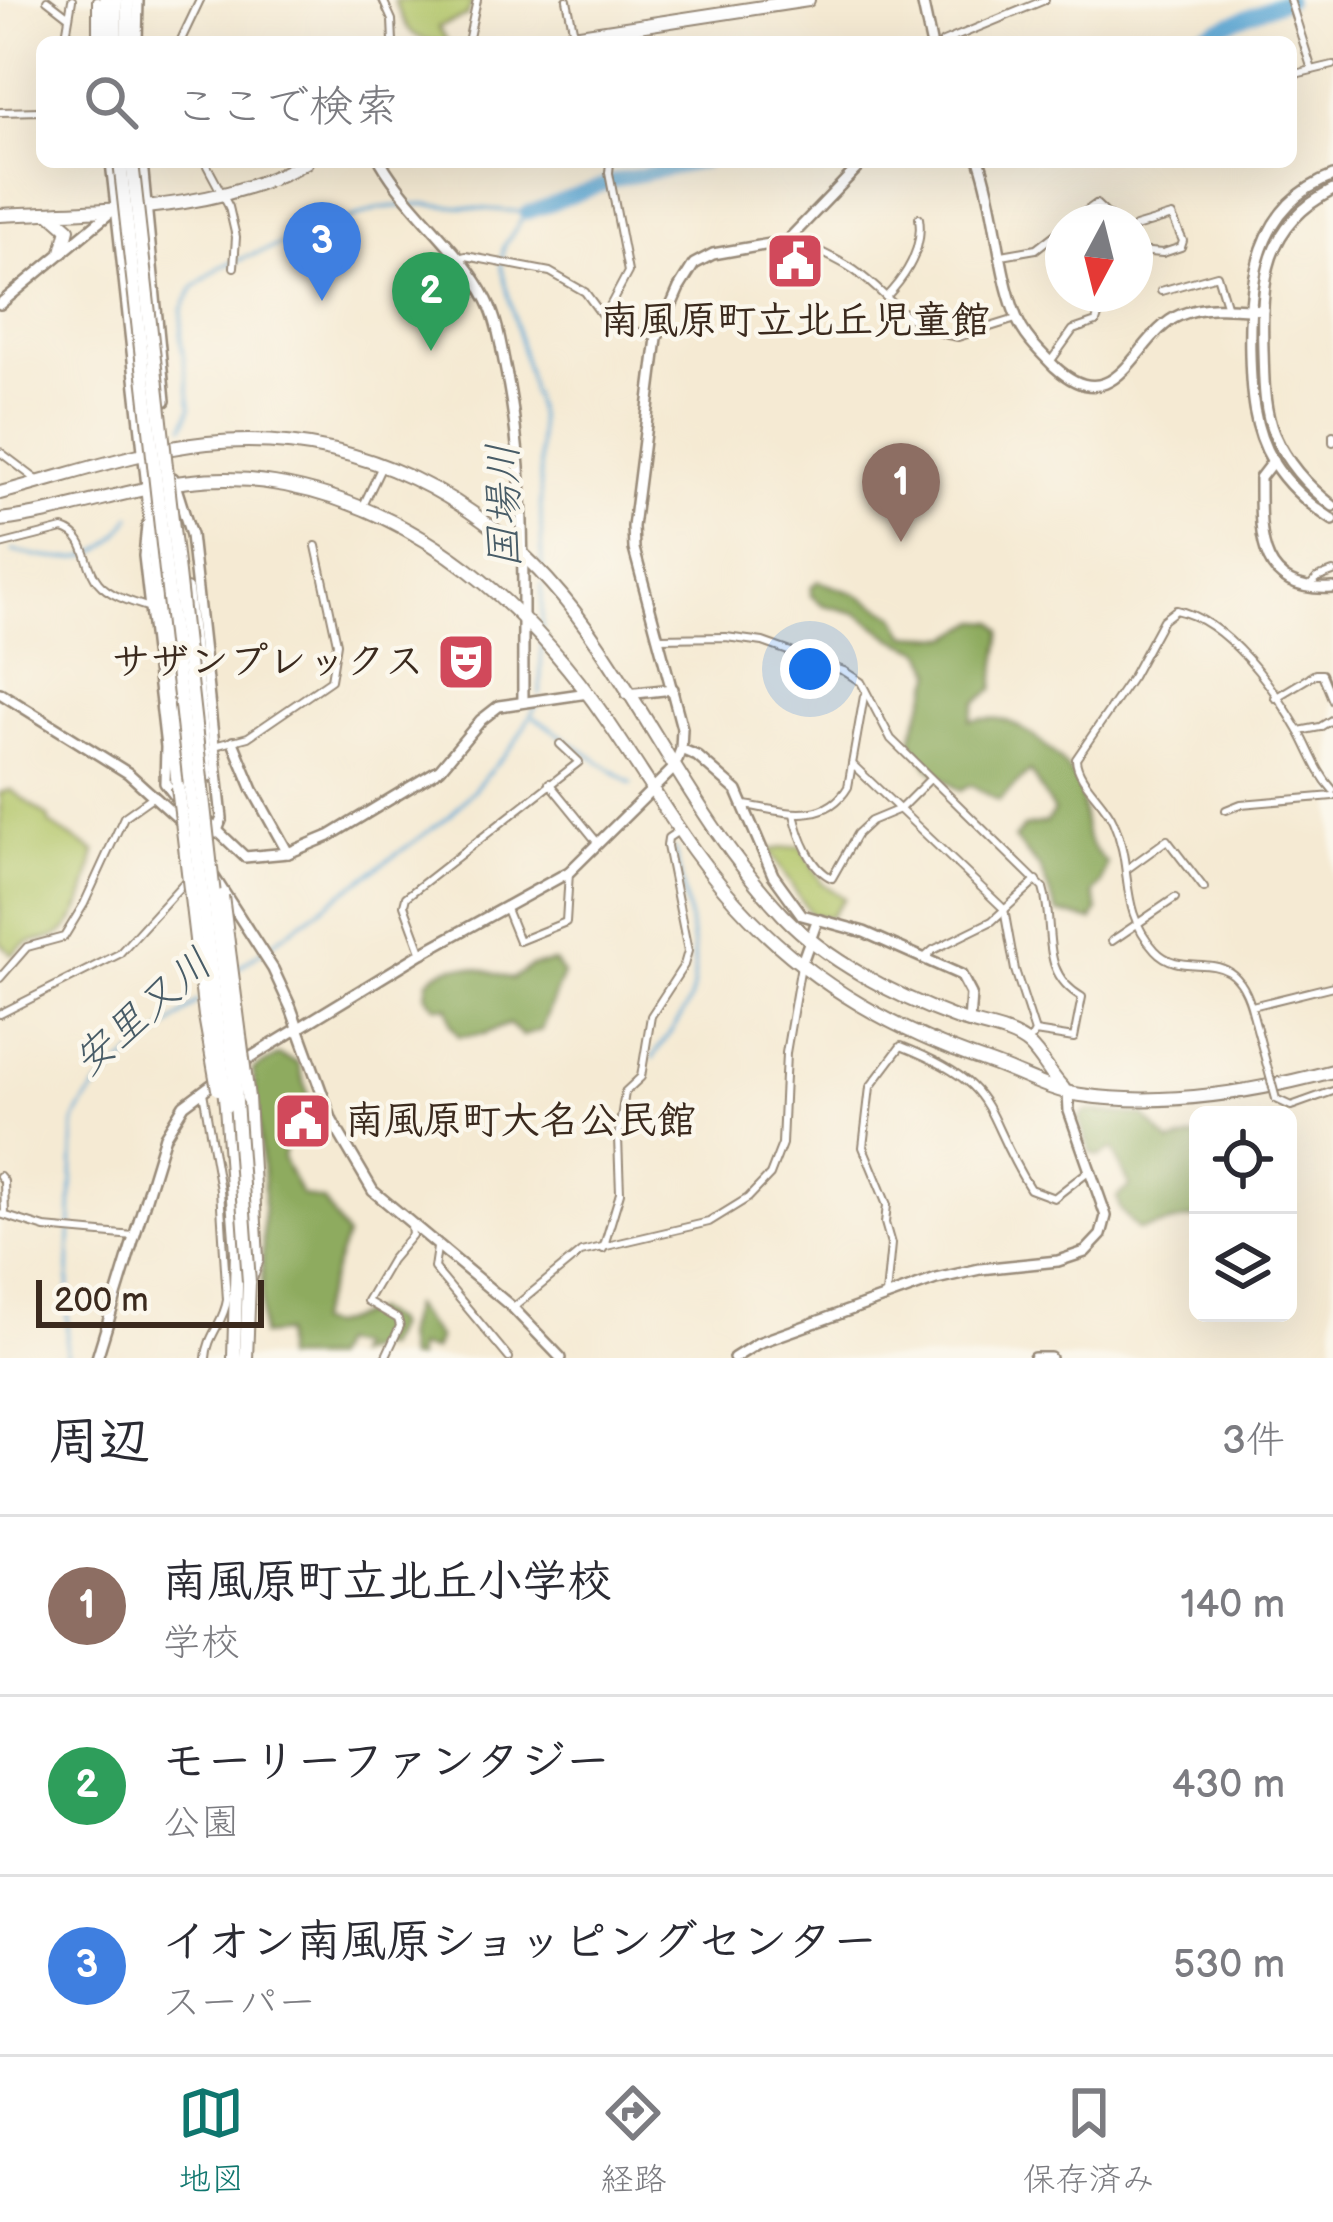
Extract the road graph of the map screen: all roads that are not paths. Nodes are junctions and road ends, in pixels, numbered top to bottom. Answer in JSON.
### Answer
{"nodes":[{"id":1,"x":47,"y":0,"type":"edge"},
{"id":2,"x":72,"y":0,"type":"edge"},
{"id":3,"x":101,"y":0,"type":"edge"},
{"id":4,"x":116,"y":0,"type":"edge"},
{"id":5,"x":128,"y":0,"type":"edge"},
{"id":6,"x":138,"y":0,"type":"edge"},
{"id":7,"x":202,"y":0,"type":"edge"},
{"id":8,"x":383,"y":0,"type":"edge"},
{"id":9,"x":477,"y":0,"type":"edge"},
{"id":10,"x":567,"y":0,"type":"edge"},
{"id":11,"x":808,"y":0,"type":"edge"},
{"id":12,"x":922,"y":0,"type":"edge"},
{"id":13,"x":1045,"y":0,"type":"edge"},
{"id":14,"x":1290,"y":0,"type":"edge"},
{"id":15,"x":69,"y":17,"type":"junction"},
{"id":16,"x":574,"y":34,"type":"junction"},
{"id":17,"x":613,"y":35,"type":"edge"},
{"id":18,"x":66,"y":36,"type":"edge"},
{"id":19,"x":101,"y":36,"type":"edge"},
{"id":20,"x":115,"y":36,"type":"edge"},
{"id":21,"x":127,"y":36,"type":"edge"},
{"id":22,"x":137,"y":36,"type":"edge"},
{"id":23,"x":183,"y":36,"type":"edge"},
{"id":24,"x":393,"y":36,"type":"edge"},
{"id":25,"x":469,"y":36,"type":"edge"},
{"id":26,"x":564,"y":36,"type":"edge"},
{"id":27,"x":930,"y":36,"type":"edge"},
{"id":28,"x":958,"y":36,"type":"edge"},
{"id":29,"x":1333,"y":65,"type":"edge"},
{"id":30,"x":1312,"y":70,"type":"junction"},
{"id":31,"x":1297,"y":74,"type":"edge"},
{"id":32,"x":36,"y":111,"type":"edge"},
{"id":33,"x":0,"y":112,"type":"edge"},
{"id":34,"x":116,"y":168,"type":"edge"},
{"id":35,"x":117,"y":168,"type":"edge"},
{"id":36,"x":133,"y":168,"type":"edge"},
{"id":37,"x":142,"y":168,"type":"edge"},
{"id":38,"x":209,"y":168,"type":"edge"},
{"id":39,"x":295,"y":168,"type":"edge"},
{"id":40,"x":385,"y":168,"type":"edge"},
{"id":41,"x":609,"y":168,"type":"edge"},
{"id":42,"x":860,"y":168,"type":"edge"},
{"id":43,"x":981,"y":168,"type":"edge"},
{"id":44,"x":1333,"y":176,"type":"edge"},
{"id":45,"x":1333,"y":190,"type":"edge"},
{"id":46,"x":225,"y":196,"type":"junction"},
{"id":47,"x":145,"y":205,"type":"junction"},
{"id":48,"x":116,"y":207,"type":"junction"},
{"id":49,"x":42,"y":213,"type":"junction"},
{"id":50,"x":0,"y":215,"type":"edge"},
{"id":51,"x":919,"y":218,"type":"dead end"},
{"id":52,"x":1153,"y":222,"type":"edge"},
{"id":53,"x":794,"y":237,"type":"junction"},
{"id":54,"x":1045,"y":242,"type":"edge"},
{"id":55,"x":62,"y":252,"type":"junction"},
{"id":56,"x":1153,"y":252,"type":"edge"},
{"id":57,"x":1000,"y":255,"type":"junction"},
{"id":58,"x":457,"y":259,"type":"junction"},
{"id":59,"x":234,"y":265,"type":"dead end"},
{"id":60,"x":1161,"y":291,"type":"dead end"},
{"id":61,"x":886,"y":297,"type":"junction"},
{"id":62,"x":0,"y":304,"type":"edge"},
{"id":63,"x":1227,"y":308,"type":"junction"},
{"id":64,"x":1250,"y":309,"type":"junction"},
{"id":65,"x":1263,"y":310,"type":"junction"},
{"id":66,"x":1100,"y":312,"type":"edge"},
{"id":67,"x":1016,"y":319,"type":"junction"},
{"id":68,"x":603,"y":320,"type":"junction"},
{"id":69,"x":657,"y":338,"type":"junction"},
{"id":70,"x":1050,"y":362,"type":"junction"},
{"id":71,"x":170,"y":448,"type":"junction"},
{"id":72,"x":0,"y":452,"type":"edge"},
{"id":73,"x":1283,"y":452,"type":"junction"},
{"id":74,"x":143,"y":454,"type":"junction"},
{"id":75,"x":1272,"y":461,"type":"junction"},
{"id":76,"x":383,"y":464,"type":"junction"},
{"id":77,"x":173,"y":482,"type":"junction"},
{"id":78,"x":40,"y":483,"type":"junction"},
{"id":79,"x":147,"y":492,"type":"junction"},
{"id":80,"x":0,"y":494,"type":"edge"},
{"id":81,"x":1333,"y":506,"type":"edge"},
{"id":82,"x":362,"y":508,"type":"junction"},
{"id":83,"x":0,"y":520,"type":"edge"},
{"id":84,"x":1333,"y":520,"type":"edge"},
{"id":85,"x":0,"y":545,"type":"edge"},
{"id":86,"x":316,"y":546,"type":"dead end"},
{"id":87,"x":528,"y":559,"type":"junction"},
{"id":88,"x":1333,"y":572,"type":"edge"},
{"id":89,"x":1308,"y":588,"type":"junction"},
{"id":90,"x":1333,"y":588,"type":"edge"},
{"id":91,"x":151,"y":608,"type":"junction"},
{"id":92,"x":523,"y":618,"type":"junction"},
{"id":93,"x":659,"y":638,"type":"junction"},
{"id":94,"x":673,"y":689,"type":"junction"},
{"id":95,"x":864,"y":692,"type":"junction"},
{"id":96,"x":0,"y":693,"type":"edge"},
{"id":97,"x":588,"y":693,"type":"junction"},
{"id":98,"x":627,"y":694,"type":"junction"},
{"id":99,"x":1275,"y":698,"type":"junction"},
{"id":100,"x":526,"y":701,"type":"junction"},
{"id":101,"x":1333,"y":701,"type":"edge"},
{"id":102,"x":1333,"y":719,"type":"edge"},
{"id":103,"x":1299,"y":731,"type":"junction"},
{"id":104,"x":232,"y":742,"type":"junction"},
{"id":105,"x":560,"y":744,"type":"dead end"},
{"id":106,"x":214,"y":746,"type":"junction"},
{"id":107,"x":681,"y":749,"type":"junction"},
{"id":108,"x":852,"y":764,"type":"junction"},
{"id":109,"x":674,"y":768,"type":"junction"},
{"id":110,"x":930,"y":779,"type":"junction"},
{"id":111,"x":549,"y":783,"type":"junction"},
{"id":112,"x":653,"y":790,"type":"junction"},
{"id":113,"x":1333,"y":793,"type":"edge"},
{"id":114,"x":155,"y":795,"type":"junction"},
{"id":115,"x":746,"y":805,"type":"junction"},
{"id":116,"x":900,"y":809,"type":"junction"},
{"id":117,"x":1226,"y":810,"type":"dead end"},
{"id":118,"x":794,"y":814,"type":"junction"},
{"id":119,"x":219,"y":829,"type":"junction"},
{"id":120,"x":678,"y":831,"type":"junction"},
{"id":121,"x":600,"y":844,"type":"junction"},
{"id":122,"x":288,"y":853,"type":"junction"},
{"id":123,"x":202,"y":854,"type":"junction"},
{"id":124,"x":1126,"y":868,"type":"junction"},
{"id":125,"x":569,"y":872,"type":"junction"},
{"id":126,"x":1036,"y":880,"type":"junction"},
{"id":127,"x":1204,"y":888,"type":"dead end"},
{"id":128,"x":1175,"y":898,"type":"dead end"},
{"id":129,"x":506,"y":909,"type":"junction"},
{"id":130,"x":1004,"y":909,"type":"junction"},
{"id":131,"x":817,"y":921,"type":"junction"},
{"id":132,"x":1136,"y":925,"type":"junction"},
{"id":133,"x":809,"y":938,"type":"junction"},
{"id":134,"x":1112,"y":941,"type":"dead end"},
{"id":135,"x":422,"y":953,"type":"junction"},
{"id":136,"x":924,"y":958,"type":"junction"},
{"id":137,"x":801,"y":965,"type":"junction"},
{"id":138,"x":0,"y":978,"type":"edge"},
{"id":139,"x":1333,"y":986,"type":"edge"},
{"id":140,"x":1252,"y":1010,"type":"junction"},
{"id":141,"x":0,"y":1015,"type":"edge"},
{"id":142,"x":969,"y":1023,"type":"junction"},
{"id":143,"x":299,"y":1028,"type":"junction"},
{"id":144,"x":1032,"y":1038,"type":"junction"},
{"id":145,"x":1333,"y":1071,"type":"edge"},
{"id":146,"x":203,"y":1090,"type":"junction"},
{"id":147,"x":1333,"y":1090,"type":"edge"},
{"id":148,"x":1068,"y":1092,"type":"junction"},
{"id":149,"x":226,"y":1106,"type":"junction"},
{"id":150,"x":1091,"y":1168,"type":"junction"},
{"id":151,"x":0,"y":1176,"type":"edge"},
{"id":152,"x":2,"y":1214,"type":"edge"},
{"id":153,"x":411,"y":1226,"type":"junction"},
{"id":154,"x":134,"y":1236,"type":"junction"},
{"id":155,"x":437,"y":1248,"type":"junction"},
{"id":156,"x":603,"y":1249,"type":"junction"},
{"id":157,"x":249,"y":1282,"type":"junction"},
{"id":158,"x":886,"y":1295,"type":"junction"},
{"id":159,"x":513,"y":1308,"type":"junction"},
{"id":160,"x":242,"y":1339,"type":"junction"},
{"id":161,"x":97,"y":1358,"type":"edge"},
{"id":162,"x":206,"y":1358,"type":"edge"},
{"id":163,"x":234,"y":1358,"type":"edge"},
{"id":164,"x":246,"y":1358,"type":"edge"},
{"id":165,"x":385,"y":1358,"type":"edge"},
{"id":166,"x":509,"y":1358,"type":"edge"},
{"id":167,"x":562,"y":1358,"type":"edge"},
{"id":168,"x":734,"y":1358,"type":"edge"},
{"id":169,"x":1034,"y":1358,"type":"edge"},
{"id":170,"x":1050,"y":1358,"type":"edge"}],
"edges":[{"from":1,"to":15,"type":"street"},
{"from":2,"to":15,"type":"street"},
{"from":3,"to":19,"type":"highway"},
{"from":4,"to":20,"type":"highway"},
{"from":5,"to":21,"type":"highway"},
{"from":6,"to":22,"type":"street"},
{"from":7,"to":23,"type":"street"},
{"from":8,"to":24,"type":"street"},
{"from":9,"to":25,"type":"street"},
{"from":10,"to":16,"type":"street"},
{"from":11,"to":17,"type":"highway"},
{"from":12,"to":27,"type":"street"},
{"from":13,"to":28,"type":"street"},
{"from":14,"to":30,"type":"street"},
{"from":15,"to":18,"type":"street"},
{"from":16,"to":17,"type":"highway"},
{"from":16,"to":26,"type":"highway"},
{"from":29,"to":30,"type":"street"},
{"from":30,"to":31,"type":"street"},
{"from":32,"to":33,"type":"street"},
{"from":34,"to":48,"type":"street"},
{"from":35,"to":149,"type":"highway","bridge":true},
{"from":36,"to":157,"type":"highway","bridge":true},
{"from":37,"to":47,"type":"street"},
{"from":38,"to":46,"type":"street"},
{"from":39,"to":46,"type":"highway"},
{"from":40,"to":58,"type":"street"},
{"from":41,"to":68,"type":"street"},
{"from":42,"to":53,"type":"street"},
{"from":43,"to":57,"type":"street"},
{"from":44,"to":64,"type":"street"},
{"from":45,"to":65,"type":"street"},
{"from":46,"to":47,"type":"highway"},
{"from":46,"to":59,"type":"street"},
{"from":47,"to":48,"type":"highway"},
{"from":47,"to":71,"type":"street"},
{"from":48,"to":49,"type":"highway"},
{"from":48,"to":55,"type":"street"},
{"from":48,"to":74,"type":"street"},
{"from":49,"to":50,"type":"highway"},
{"from":49,"to":55,"type":"highway"},
{"from":51,"to":61,"type":"street"},
{"from":52,"to":56,"type":"street"},
{"from":53,"to":61,"type":"street"},
{"from":53,"to":69,"type":"street"},
{"from":54,"to":57,"type":"street"},
{"from":55,"to":62,"type":"street"},
{"from":57,"to":67,"type":"street"},
{"from":58,"to":68,"type":"street"},
{"from":58,"to":87,"type":"street"},
{"from":60,"to":63,"type":"street"},
{"from":61,"to":67,"type":"street"},
{"from":63,"to":64,"type":"street"},
{"from":63,"to":70,"type":"street"},
{"from":64,"to":65,"type":"street"},
{"from":64,"to":75,"type":"street"},
{"from":65,"to":73,"type":"street"},
{"from":66,"to":70,"type":"street"},
{"from":67,"to":70,"type":"street"},
{"from":68,"to":69,"type":"street"},
{"from":69,"to":93,"type":"street"},
{"from":71,"to":74,"type":"highway"},
{"from":71,"to":76,"type":"highway"},
{"from":71,"to":77,"type":"street"},
{"from":72,"to":78,"type":"street"},
{"from":73,"to":75,"type":"street"},
{"from":73,"to":81,"type":"street"},
{"from":74,"to":78,"type":"highway"},
{"from":74,"to":79,"type":"street"},
{"from":75,"to":84,"type":"street"},
{"from":75,"to":89,"type":"street"},
{"from":76,"to":82,"type":"street"},
{"from":76,"to":87,"type":"highway"},
{"from":77,"to":79,"type":"highway"},
{"from":77,"to":82,"type":"highway"},
{"from":77,"to":106,"type":"street"},
{"from":77,"to":157,"type":"highway","bridge":true},
{"from":78,"to":80,"type":"highway"},
{"from":79,"to":83,"type":"highway"},
{"from":79,"to":91,"type":"street"},
{"from":79,"to":149,"type":"highway","bridge":true},
{"from":82,"to":92,"type":"highway"},
{"from":85,"to":91,"type":"street"},
{"from":86,"to":104,"type":"street"},
{"from":87,"to":92,"type":"street"},
{"from":87,"to":98,"type":"highway"},
{"from":88,"to":89,"type":"street"},
{"from":89,"to":90,"type":"street"},
{"from":91,"to":119,"type":"street"},
{"from":92,"to":97,"type":"highway"},
{"from":92,"to":100,"type":"street"},
{"from":93,"to":94,"type":"street"},
{"from":93,"to":95,"type":"street"},
{"from":94,"to":98,"type":"street"},
{"from":94,"to":107,"type":"street"},
{"from":95,"to":108,"type":"street"},
{"from":95,"to":110,"type":"street"},
{"from":96,"to":114,"type":"street"},
{"from":97,"to":100,"type":"street"},
{"from":97,"to":112,"type":"highway"},
{"from":98,"to":109,"type":"highway"},
{"from":99,"to":101,"type":"street"},
{"from":99,"to":103,"type":"street"},
{"from":99,"to":124,"type":"street"},
{"from":100,"to":122,"type":"street"},
{"from":102,"to":103,"type":"street"},
{"from":103,"to":113,"type":"street"},
{"from":104,"to":106,"type":"street"},
{"from":104,"to":122,"type":"street"},
{"from":105,"to":111,"type":"street"},
{"from":106,"to":119,"type":"street"},
{"from":107,"to":109,"type":"street"},
{"from":107,"to":115,"type":"street"},
{"from":108,"to":116,"type":"street"},
{"from":108,"to":118,"type":"street"},
{"from":109,"to":112,"type":"street"},
{"from":109,"to":133,"type":"highway"},
{"from":110,"to":116,"type":"street"},
{"from":110,"to":126,"type":"street"},
{"from":111,"to":121,"type":"street"},
{"from":111,"to":135,"type":"street"},
{"from":112,"to":120,"type":"highway"},
{"from":112,"to":121,"type":"street"},
{"from":113,"to":117,"type":"street"},
{"from":114,"to":123,"type":"street"},
{"from":114,"to":138,"type":"street"},
{"from":115,"to":118,"type":"street"},
{"from":115,"to":131,"type":"street"},
{"from":116,"to":118,"type":"street"},
{"from":116,"to":130,"type":"street"},
{"from":119,"to":122,"type":"street"},
{"from":119,"to":123,"type":"street"},
{"from":120,"to":137,"type":"highway"},
{"from":120,"to":156,"type":"street"},
{"from":121,"to":125,"type":"street"},
{"from":123,"to":141,"type":"street"},
{"from":123,"to":143,"type":"street"},
{"from":124,"to":127,"type":"street"},
{"from":124,"to":132,"type":"street"},
{"from":125,"to":129,"type":"street"},
{"from":125,"to":129,"type":"street"},
{"from":126,"to":130,"type":"street"},
{"from":126,"to":144,"type":"street"},
{"from":128,"to":132,"type":"street"},
{"from":129,"to":135,"type":"street"},
{"from":130,"to":136,"type":"street"},
{"from":130,"to":144,"type":"street"},
{"from":131,"to":133,"type":"street"},
{"from":131,"to":136,"type":"street"},
{"from":132,"to":134,"type":"street"},
{"from":132,"to":140,"type":"street"},
{"from":133,"to":137,"type":"street"},
{"from":133,"to":142,"type":"highway"},
{"from":135,"to":143,"type":"street"},
{"from":136,"to":142,"type":"street"},
{"from":137,"to":148,"type":"highway"},
{"from":137,"to":156,"type":"street"},
{"from":139,"to":140,"type":"street"},
{"from":140,"to":147,"type":"street","bridge":true},
{"from":142,"to":144,"type":"highway"},
{"from":143,"to":146,"type":"street"},
{"from":143,"to":153,"type":"street"},
{"from":144,"to":148,"type":"highway"},
{"from":145,"to":148,"type":"highway"},
{"from":146,"to":154,"type":"street"},
{"from":146,"to":162,"type":"street"},
{"from":148,"to":150,"type":"street"},
{"from":149,"to":160,"type":"highway"},
{"from":150,"to":158,"type":"street"},
{"from":150,"to":158,"type":"street"},
{"from":151,"to":152,"type":"street"},
{"from":152,"to":154,"type":"street"},
{"from":153,"to":155,"type":"street"},
{"from":153,"to":165,"type":"street"},
{"from":154,"to":161,"type":"street"},
{"from":155,"to":159,"type":"street"},
{"from":155,"to":166,"type":"street"},
{"from":156,"to":159,"type":"street"},
{"from":157,"to":160,"type":"highway"},
{"from":158,"to":168,"type":"street"},
{"from":159,"to":167,"type":"street"},
{"from":160,"to":163,"type":"highway"},
{"from":160,"to":164,"type":"highway"},
{"from":169,"to":170,"type":"street"}]}
